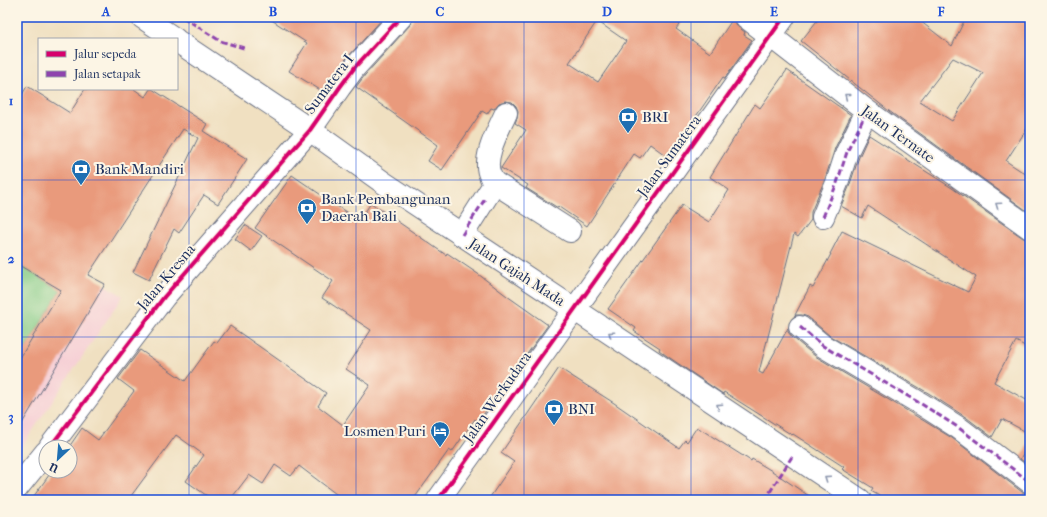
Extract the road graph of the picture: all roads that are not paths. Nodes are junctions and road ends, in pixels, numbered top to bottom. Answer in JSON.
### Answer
{"nodes":[{"id":1,"x":142,"y":17,"type":"edge"},
{"id":2,"x":401,"y":17,"type":"edge"},
{"id":3,"x":746,"y":17,"type":"edge"},
{"id":4,"x":784,"y":17,"type":"edge"},
{"id":5,"x":770,"y":35,"type":"junction"},
{"id":6,"x":173,"y":38,"type":"edge"},
{"id":7,"x":178,"y":41,"type":"edge"},
{"id":8,"x":866,"y":111,"type":"junction"},
{"id":9,"x":506,"y":113,"type":"dead end"},
{"id":10,"x":310,"y":130,"type":"junction"},
{"id":11,"x":490,"y":191,"type":"junction"},
{"id":12,"x":823,"y":217,"type":"dead end"},
{"id":13,"x":1030,"y":228,"type":"edge"},
{"id":14,"x":570,"y":231,"type":"dead end"},
{"id":15,"x":462,"y":235,"type":"junction"},
{"id":16,"x":574,"y":309,"type":"junction"},
{"id":17,"x":800,"y":327,"type":"dead end"},
{"id":18,"x":56,"y":439,"type":"edge"},
{"id":19,"x":38,"y":462,"type":"edge"},
{"id":20,"x":1030,"y":482,"type":"edge"},
{"id":21,"x":17,"y":488,"type":"edge"},
{"id":22,"x":438,"y":500,"type":"edge"},
{"id":23,"x":860,"y":500,"type":"edge"}],
"edges":[{"from":1,"to":6,"type":"street","name":"Jalan Gajah Mada"},
{"from":2,"to":10,"type":"street","name":"Sumatera I"},
{"from":3,"to":5,"type":"street"},
{"from":4,"to":5,"type":"street","name":"Jalan Sumatera"},
{"from":8,"to":5,"type":"street","name":"Jalan Ternate","one_way":true},
{"from":5,"to":16,"type":"street","name":"Jalan Sumatera"},
{"from":7,"to":10,"type":"street","name":"Jalan Gajah Mada"},
{"from":8,"to":12,"type":"street"},
{"from":13,"to":8,"type":"street","name":"Jalan Ternate","one_way":true},
{"from":9,"to":11,"type":"street"},
{"from":10,"to":15,"type":"street","name":"Jalan Gajah Mada"},
{"from":10,"to":18,"type":"street","name":"Jalan Kresna"},
{"from":11,"to":14,"type":"street"},
{"from":11,"to":15,"type":"street"},
{"from":15,"to":16,"type":"street","name":"Jalan Gajah Mada"},
{"from":16,"to":22,"type":"street","name":"Jalan Werkudara"},
{"from":23,"to":16,"type":"street","name":"Jalan Gajah Mada","one_way":true},
{"from":17,"to":20,"type":"street"},
{"from":19,"to":21,"type":"street"}]}
